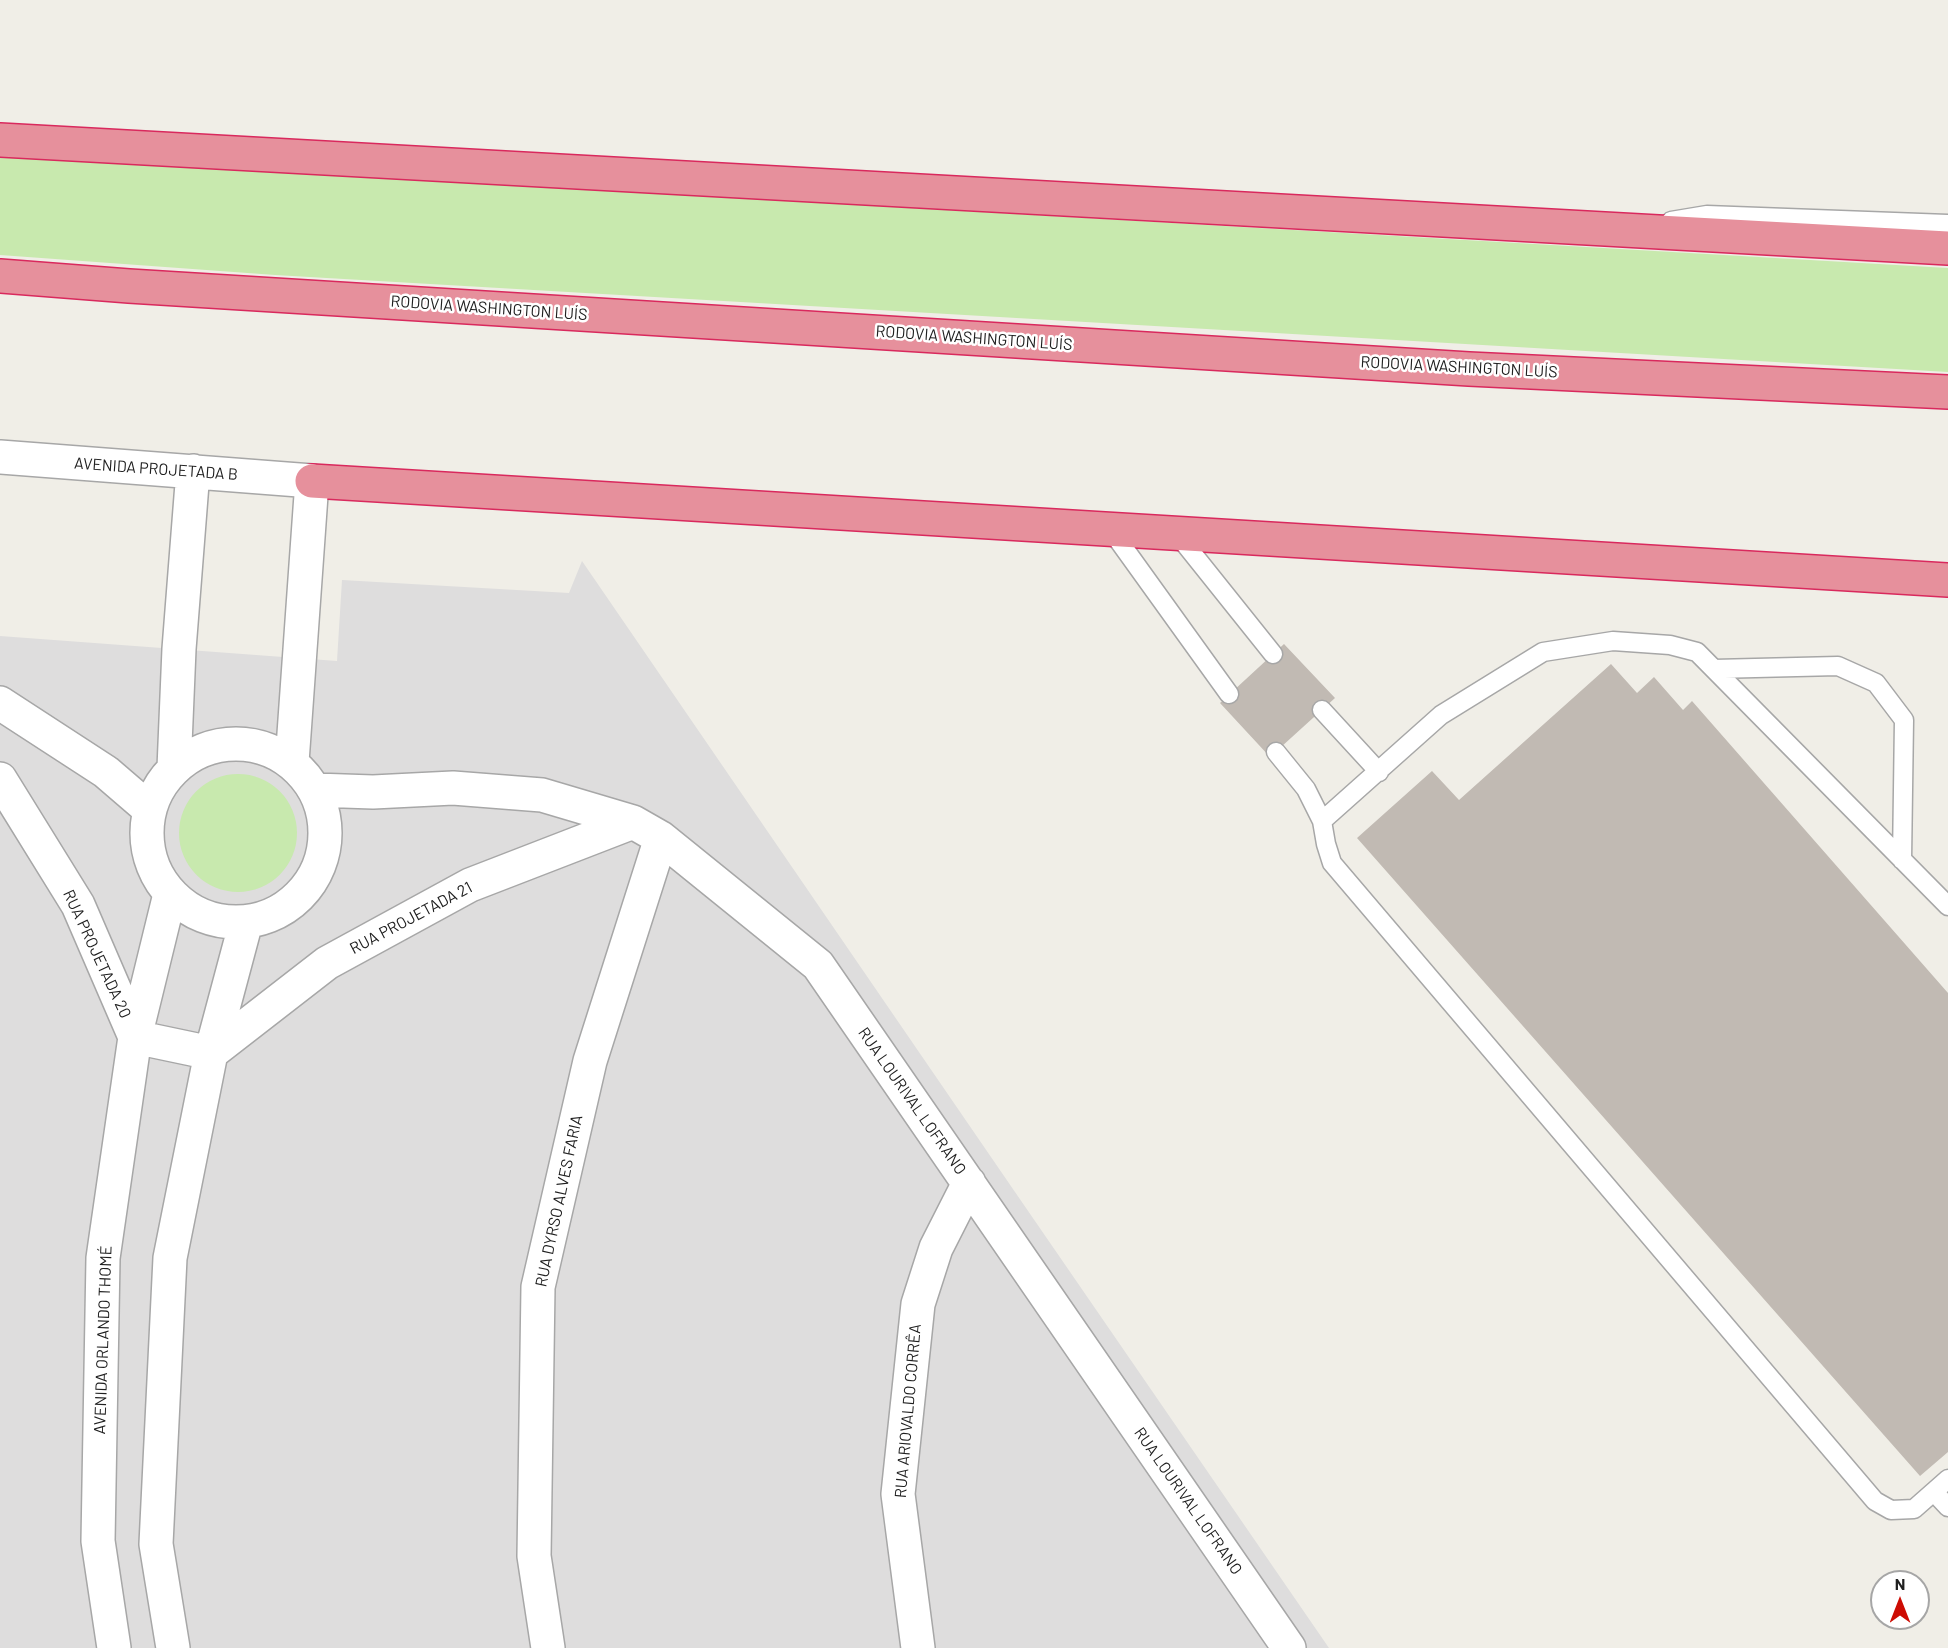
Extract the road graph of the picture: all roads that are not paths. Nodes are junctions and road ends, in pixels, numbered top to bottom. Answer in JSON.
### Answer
{"nodes":[{"id":1,"x":0,"y":140,"type":"edge"},
{"id":2,"x":1948,"y":224,"type":"edge"},
{"id":3,"x":1609,"y":231,"type":"junction"},
{"id":4,"x":1948,"y":249,"type":"edge"},
{"id":5,"x":0,"y":276,"type":"edge"},
{"id":6,"x":1948,"y":392,"type":"edge"},
{"id":7,"x":0,"y":457,"type":"edge"},
{"id":8,"x":193,"y":471,"type":"junction"},
{"id":9,"x":312,"y":481,"type":"junction"},
{"id":10,"x":1111,"y":530,"type":"junction"},
{"id":11,"x":1178,"y":534,"type":"junction"},
{"id":12,"x":1948,"y":580,"type":"edge"},
{"id":13,"x":1273,"y":654,"type":"dead end"},
{"id":14,"x":1714,"y":669,"type":"junction"},
{"id":15,"x":1230,"y":694,"type":"dead end"},
{"id":16,"x":0,"y":702,"type":"edge"},
{"id":17,"x":1322,"y":710,"type":"dead end"},
{"id":18,"x":1276,"y":752,"type":"dead end"},
{"id":19,"x":292,"y":762,"type":"junction"},
{"id":20,"x":1379,"y":772,"type":"junction"},
{"id":21,"x":0,"y":779,"type":"edge"},
{"id":22,"x":161,"y":787,"type":"junction"},
{"id":23,"x":320,"y":803,"type":"junction"},
{"id":24,"x":1322,"y":821,"type":"junction"},
{"id":25,"x":633,"y":822,"type":"junction"},
{"id":26,"x":661,"y":838,"type":"junction"},
{"id":27,"x":1902,"y":860,"type":"junction"},
{"id":28,"x":170,"y":894,"type":"junction"},
{"id":29,"x":1948,"y":906,"type":"edge"},
{"id":30,"x":246,"y":922,"type":"junction"},
{"id":31,"x":135,"y":1037,"type":"junction"},
{"id":32,"x":212,"y":1053,"type":"junction"},
{"id":33,"x":969,"y":1183,"type":"junction"},
{"id":34,"x":1948,"y":1479,"type":"edge"},
{"id":35,"x":1934,"y":1492,"type":"junction"},
{"id":36,"x":1948,"y":1507,"type":"edge"},
{"id":37,"x":114,"y":1648,"type":"edge"},
{"id":38,"x":173,"y":1648,"type":"edge"},
{"id":39,"x":548,"y":1648,"type":"edge"},
{"id":40,"x":918,"y":1648,"type":"edge"},
{"id":41,"x":1289,"y":1648,"type":"edge"}],
"edges":[{"from":1,"to":3,"type":"highway"},
{"from":2,"to":3,"type":"lane"},
{"from":3,"to":4,"type":"highway"},
{"from":5,"to":6,"type":"highway","name":"RODOVIA WASHINGTON LUÍS"},
{"from":7,"to":8,"type":"street","name":"AVENIDA PROJETADA B"},
{"from":8,"to":9,"type":"street","name":"AVENIDA PROJETADA B"},
{"from":8,"to":22,"type":"street"},
{"from":9,"to":10,"type":"highway"},
{"from":9,"to":19,"type":"street"},
{"from":10,"to":11,"type":"highway"},
{"from":10,"to":15,"type":"lane"},
{"from":11,"to":12,"type":"highway"},
{"from":11,"to":13,"type":"lane"},
{"from":14,"to":20,"type":"lane"},
{"from":14,"to":27,"type":"lane"},
{"from":14,"to":27,"type":"lane"},
{"from":16,"to":22,"type":"street"},
{"from":17,"to":20,"type":"lane"},
{"from":18,"to":24,"type":"lane"},
{"from":19,"to":22,"type":"street"},
{"from":19,"to":23,"type":"street"},
{"from":20,"to":24,"type":"lane"},
{"from":21,"to":31,"type":"street","name":"RUA PROJETADA 20"},
{"from":22,"to":28,"type":"street"},
{"from":23,"to":25,"type":"street","name":"RUA LOURIVAL LOFRANO"},
{"from":23,"to":30,"type":"street"},
{"from":24,"to":35,"type":"lane"},
{"from":25,"to":26,"type":"street","name":"RUA LOURIVAL LOFRANO"},
{"from":25,"to":32,"type":"street","name":"RUA PROJETADA 21"},
{"from":26,"to":33,"type":"street","name":"RUA LOURIVAL LOFRANO"},
{"from":26,"to":39,"type":"street","name":"RUA DYRSO ALVES FARIA"},
{"from":27,"to":29,"type":"lane"},
{"from":28,"to":30,"type":"street"},
{"from":28,"to":31,"type":"street","name":"AVENIDA ORLANDO THOMÉ"},
{"from":30,"to":32,"type":"street"},
{"from":31,"to":32,"type":"street"},
{"from":31,"to":37,"type":"street","name":"AVENIDA ORLANDO THOMÉ"},
{"from":32,"to":38,"type":"street"},
{"from":33,"to":40,"type":"street","name":"RUA ARIOVALDO CORRÊA"},
{"from":33,"to":41,"type":"street","name":"RUA LOURIVAL LOFRANO"},
{"from":34,"to":35,"type":"lane"},
{"from":35,"to":36,"type":"lane"}]}
